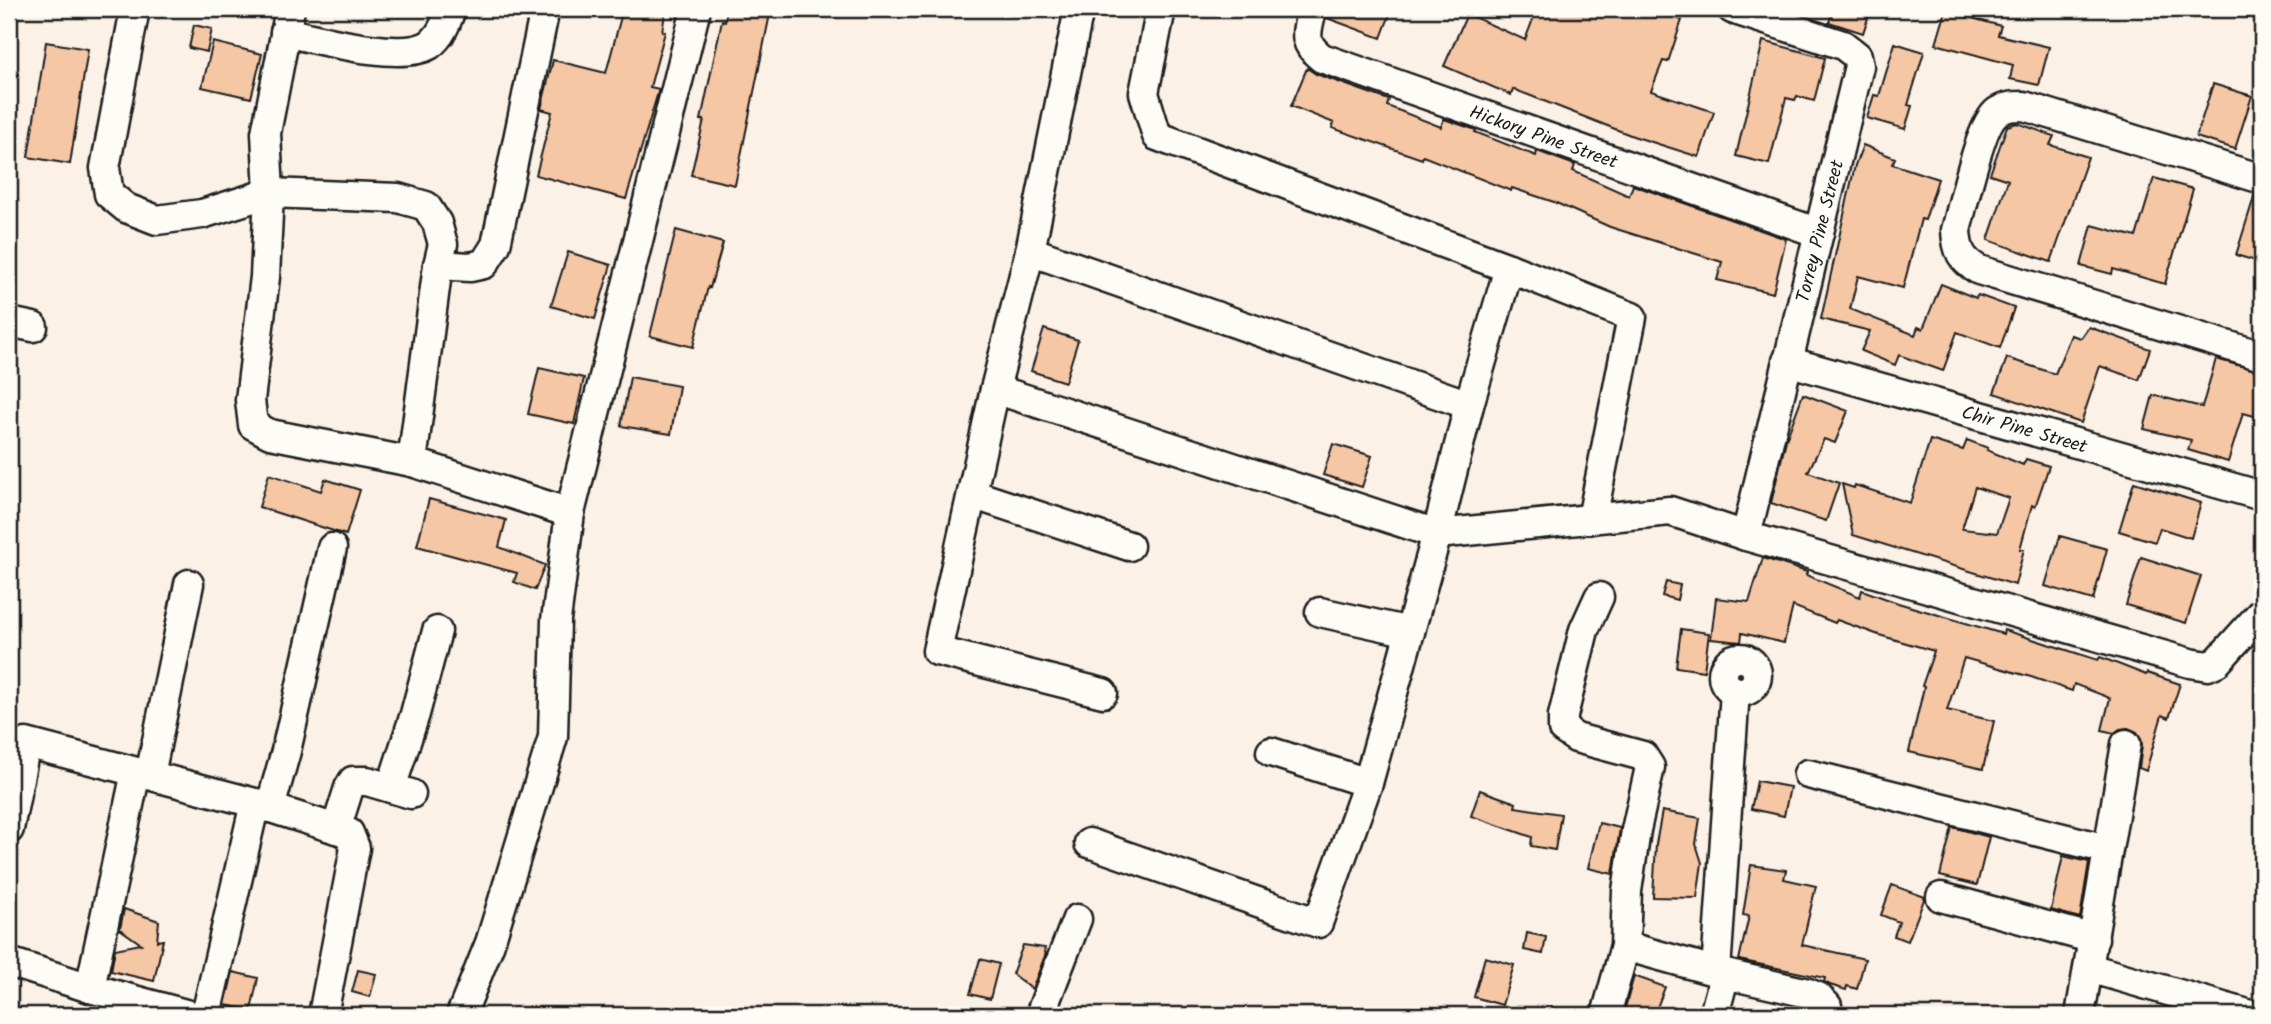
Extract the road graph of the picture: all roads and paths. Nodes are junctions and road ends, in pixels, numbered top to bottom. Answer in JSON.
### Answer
{"nodes":[{"id":1,"x":135,"y":9,"type":"edge"},
{"id":2,"x":452,"y":9,"type":"edge"},
{"id":3,"x":545,"y":9,"type":"edge"},
{"id":4,"x":696,"y":9,"type":"edge"},
{"id":5,"x":1079,"y":9,"type":"edge"},
{"id":6,"x":1161,"y":9,"type":"edge"},
{"id":7,"x":1312,"y":9,"type":"edge"},
{"id":8,"x":1732,"y":9,"type":"edge"},
{"id":9,"x":287,"y":21,"type":"edge"},
{"id":10,"x":2262,"y":179,"type":"edge"},
{"id":11,"x":269,"y":193,"type":"junction"},
{"id":12,"x":1819,"y":233,"type":"junction"},
{"id":13,"x":1030,"y":251,"type":"junction"},
{"id":14,"x":438,"y":265,"type":"junction"},
{"id":15,"x":1508,"y":268,"type":"junction"},
{"id":16,"x":2262,"y":356,"type":"edge"},
{"id":17,"x":1787,"y":361,"type":"junction"},
{"id":18,"x":995,"y":389,"type":"junction"},
{"id":19,"x":1469,"y":405,"type":"junction"},
{"id":20,"x":412,"y":462,"type":"junction"},
{"id":21,"x":972,"y":494,"type":"junction"},
{"id":22,"x":2262,"y":496,"type":"edge"},
{"id":23,"x":570,"y":513,"type":"junction"},
{"id":24,"x":1592,"y":519,"type":"junction"},
{"id":25,"x":1437,"y":534,"type":"junction"},
{"id":26,"x":1746,"y":536,"type":"junction"},
{"id":27,"x":1129,"y":546,"type":"dead end"},
{"id":28,"x":332,"y":548,"type":"dead end"},
{"id":29,"x":190,"y":584,"type":"dead end"},
{"id":30,"x":1599,"y":597,"type":"dead end"},
{"id":31,"x":1320,"y":612,"type":"dead end"},
{"id":32,"x":2262,"y":612,"type":"edge"},
{"id":33,"x":437,"y":631,"type":"dead end"},
{"id":34,"x":1410,"y":632,"type":"junction"},
{"id":35,"x":1735,"y":691,"type":"dead end"},
{"id":36,"x":1103,"y":693,"type":"dead end"},
{"id":37,"x":2126,"y":744,"type":"dead end"},
{"id":38,"x":1271,"y":752,"type":"dead end"},
{"id":39,"x":143,"y":774,"type":"junction"},
{"id":40,"x":1808,"y":774,"type":"dead end"},
{"id":41,"x":1368,"y":783,"type":"junction"},
{"id":42,"x":262,"y":805,"type":"junction"},
{"id":43,"x":9,"y":829,"type":"edge"},
{"id":44,"x":336,"y":829,"type":"junction"},
{"id":45,"x":1089,"y":843,"type":"dead end"},
{"id":46,"x":2107,"y":849,"type":"junction"},
{"id":47,"x":1941,"y":897,"type":"dead end"},
{"id":48,"x":1077,"y":919,"type":"dead end"},
{"id":49,"x":2094,"y":939,"type":"junction"},
{"id":50,"x":1625,"y":946,"type":"junction"},
{"id":51,"x":9,"y":962,"type":"edge"},
{"id":52,"x":2089,"y":968,"type":"junction"},
{"id":53,"x":1721,"y":972,"type":"junction"},
{"id":54,"x":90,"y":988,"type":"junction"},
{"id":55,"x":189,"y":1015,"type":"edge"},
{"id":56,"x":206,"y":1015,"type":"edge"},
{"id":57,"x":323,"y":1015,"type":"edge"},
{"id":58,"x":461,"y":1015,"type":"edge"},
{"id":59,"x":1040,"y":1015,"type":"edge"},
{"id":60,"x":1606,"y":1015,"type":"edge"},
{"id":61,"x":1714,"y":1015,"type":"edge"},
{"id":62,"x":1828,"y":1015,"type":"edge"},
{"id":63,"x":2080,"y":1015,"type":"edge"},
{"id":64,"x":2251,"y":1015,"type":"edge"}],
"edges":[{"from":1,"to":11,"type":"street"},
{"from":2,"to":9,"type":"street"},
{"from":3,"to":14,"type":"street"},
{"from":4,"to":23,"type":"street"},
{"from":5,"to":13,"type":"street"},
{"from":6,"to":15,"type":"street"},
{"from":7,"to":12,"type":"street","name":"Hickory Pine Street"},
{"from":8,"to":12,"type":"street","name":"Torrey Pine Street"},
{"from":9,"to":11,"type":"street"},
{"from":10,"to":16,"type":"street"},
{"from":11,"to":14,"type":"street"},
{"from":11,"to":20,"type":"street"},
{"from":12,"to":17,"type":"street","name":"Torrey Pine Street"},
{"from":13,"to":18,"type":"street"},
{"from":13,"to":19,"type":"street"},
{"from":14,"to":20,"type":"street"},
{"from":15,"to":19,"type":"street"},
{"from":15,"to":24,"type":"street"},
{"from":17,"to":22,"type":"street","name":"Chir Pine Street"},
{"from":17,"to":26,"type":"street","name":"Torrey Pine Street"},
{"from":18,"to":21,"type":"street"},
{"from":18,"to":25,"type":"street"},
{"from":19,"to":25,"type":"street"},
{"from":20,"to":23,"type":"street"},
{"from":21,"to":27,"type":"street"},
{"from":21,"to":36,"type":"street"},
{"from":23,"to":58,"type":"street"},
{"from":24,"to":25,"type":"street"},
{"from":24,"to":26,"type":"street"},
{"from":25,"to":34,"type":"street"},
{"from":26,"to":32,"type":"street"},
{"from":28,"to":42,"type":"street"},
{"from":29,"to":39,"type":"street"},
{"from":30,"to":50,"type":"street"},
{"from":31,"to":34,"type":"street"},
{"from":33,"to":44,"type":"street"},
{"from":34,"to":41,"type":"street"},
{"from":35,"to":53,"type":"street"},
{"from":37,"to":46,"type":"street"},
{"from":38,"to":41,"type":"street"},
{"from":39,"to":42,"type":"street"},
{"from":39,"to":43,"type":"street"},
{"from":39,"to":54,"type":"street"},
{"from":40,"to":46,"type":"street"},
{"from":41,"to":45,"type":"street"},
{"from":42,"to":44,"type":"street"},
{"from":42,"to":56,"type":"street"},
{"from":44,"to":57,"type":"street"},
{"from":46,"to":49,"type":"street"},
{"from":47,"to":49,"type":"street"},
{"from":48,"to":59,"type":"street"},
{"from":49,"to":52,"type":"street"},
{"from":50,"to":53,"type":"street"},
{"from":50,"to":60,"type":"street"},
{"from":51,"to":54,"type":"street"},
{"from":52,"to":63,"type":"street"},
{"from":52,"to":64,"type":"street"},
{"from":53,"to":61,"type":"street"},
{"from":53,"to":62,"type":"street"},
{"from":54,"to":55,"type":"street"}]}
